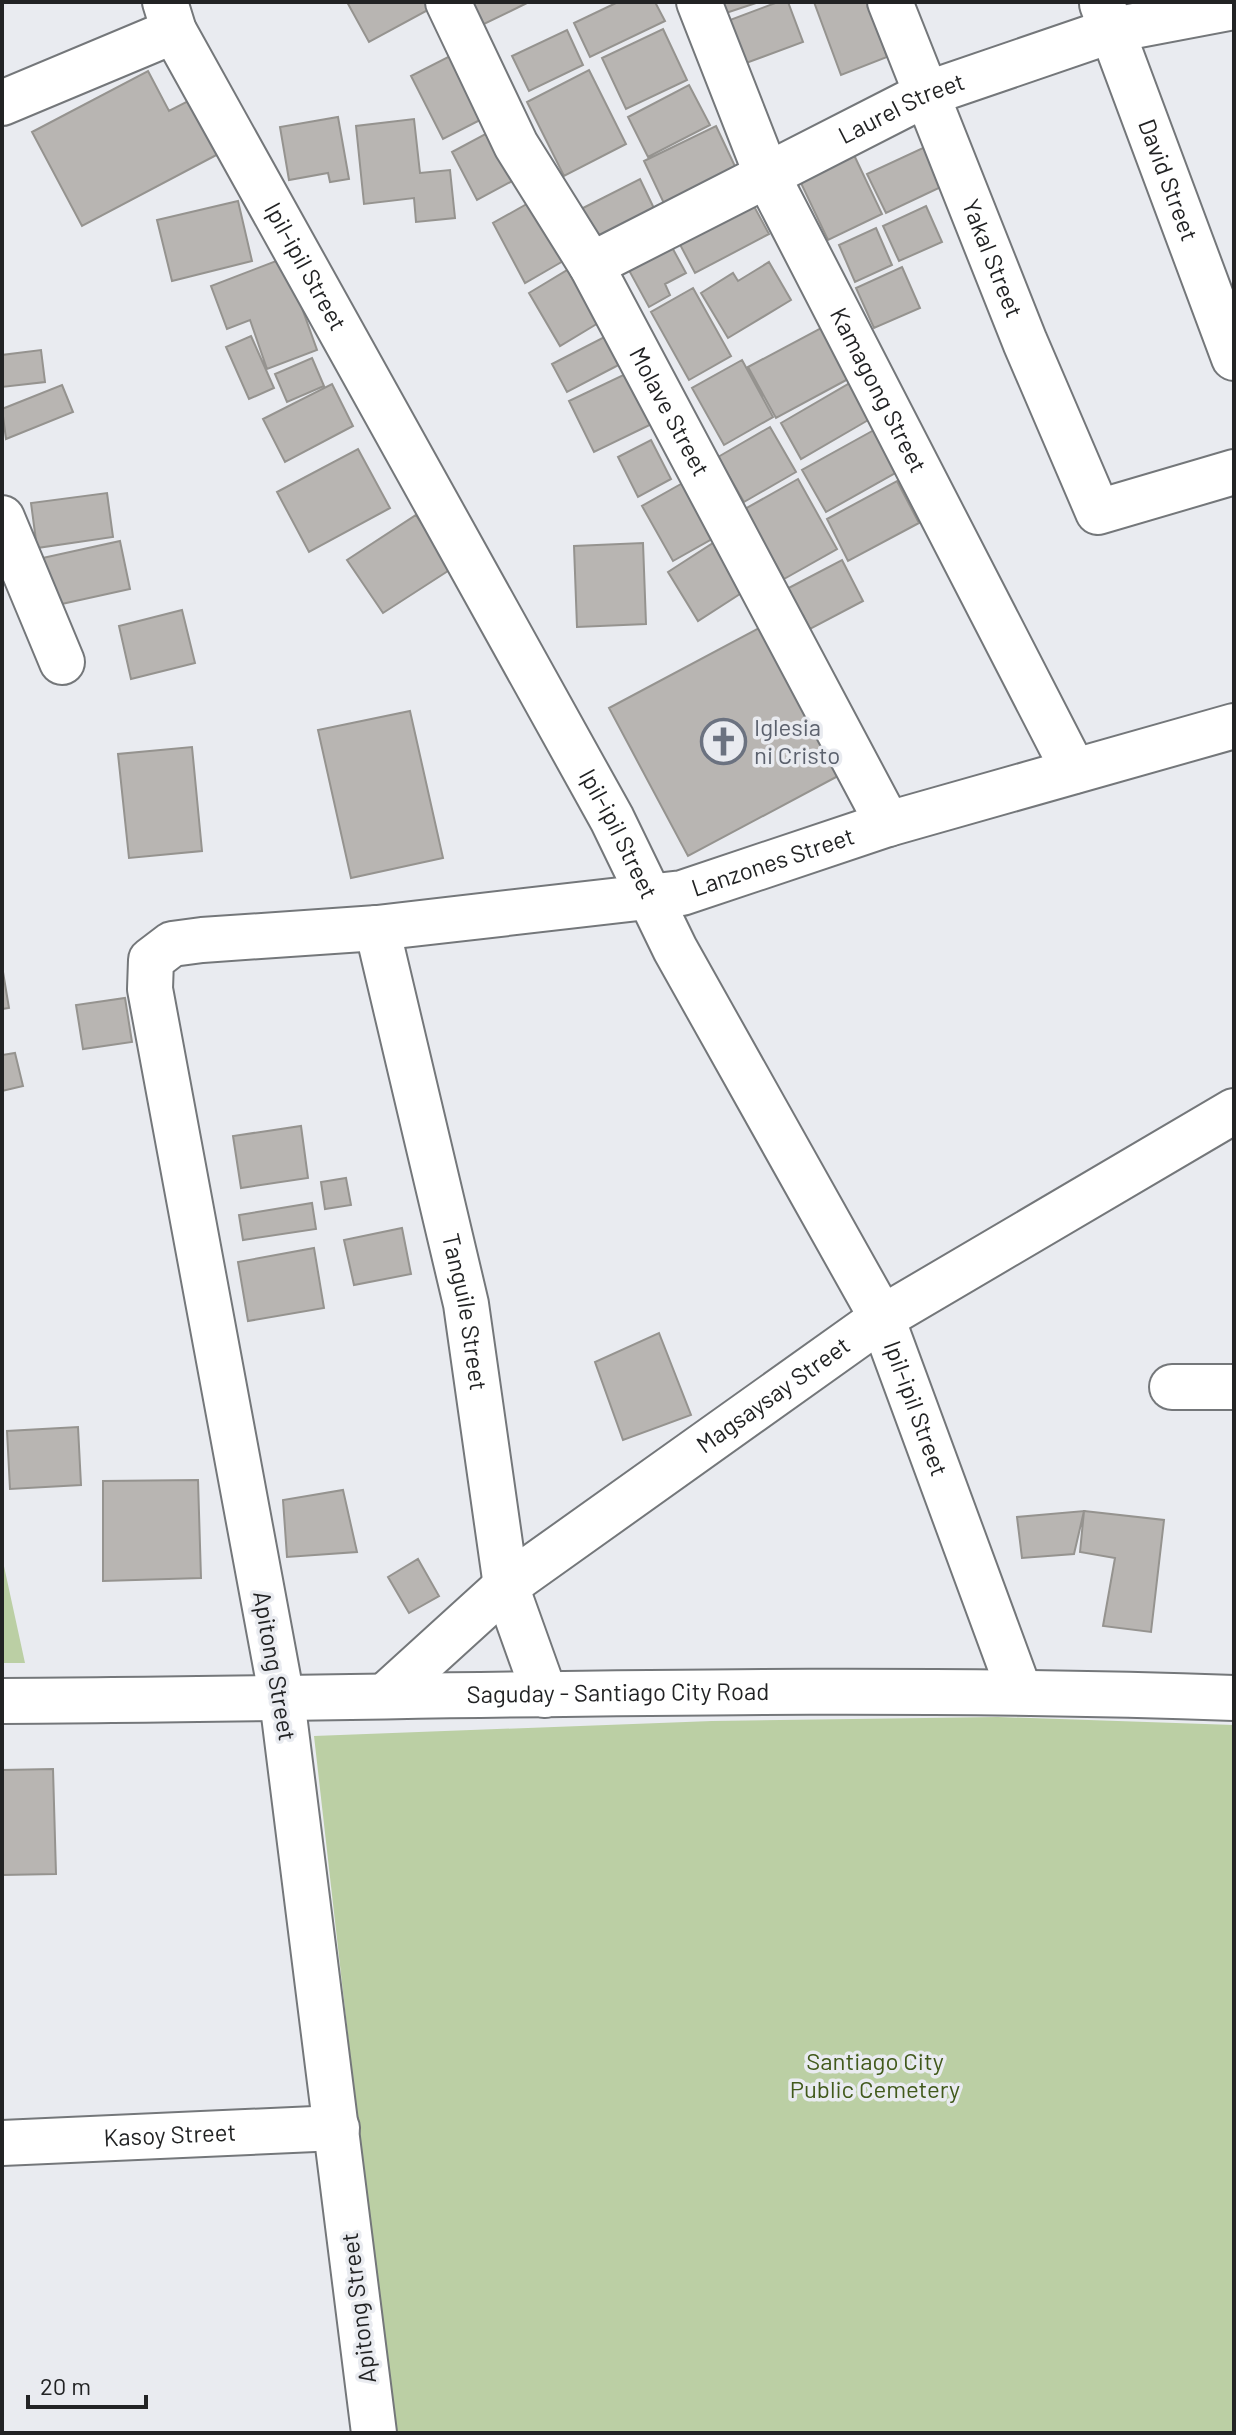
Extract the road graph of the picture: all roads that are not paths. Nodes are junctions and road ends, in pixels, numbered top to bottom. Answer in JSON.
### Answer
{"nodes":[{"id":1,"x":448,"y":2,"type":"edge"},
{"id":2,"x":699,"y":2,"type":"edge"},
{"id":3,"x":890,"y":2,"type":"edge"},
{"id":4,"x":1234,"y":7,"type":"edge"},
{"id":5,"x":1107,"y":16,"type":"edge"},
{"id":6,"x":170,"y":17,"type":"edge"},
{"id":7,"x":926,"y":94,"type":"junction"},
{"id":8,"x":2,"y":103,"type":"edge"},
{"id":9,"x":766,"y":173,"type":"junction"},
{"id":10,"x":591,"y":265,"type":"junction"},
{"id":11,"x":1234,"y":358,"type":"edge"},
{"id":12,"x":1234,"y":472,"type":"edge"},
{"id":13,"x":2,"y":518,"type":"edge"},
{"id":14,"x":62,"y":662,"type":"dead end"},
{"id":15,"x":1234,"y":726,"type":"edge"},
{"id":16,"x":1074,"y":771,"type":"junction"},
{"id":17,"x":888,"y":824,"type":"junction"},
{"id":18,"x":653,"y":897,"type":"junction"},
{"id":19,"x":377,"y":928,"type":"junction"},
{"id":20,"x":202,"y":940,"type":"joint"},
{"id":21,"x":1234,"y":1111,"type":"edge"},
{"id":22,"x":882,"y":1318,"type":"junction"},
{"id":23,"x":1172,"y":1387,"type":"dead end"},
{"id":24,"x":1234,"y":1387,"type":"edge"},
{"id":25,"x":506,"y":1586,"type":"junction"},
{"id":26,"x":1019,"y":1690,"type":"junction"},
{"id":27,"x":545,"y":1695,"type":"junction"},
{"id":28,"x":385,"y":1696,"type":"junction"},
{"id":29,"x":1234,"y":1698,"type":"edge"},
{"id":30,"x":282,"y":1699,"type":"junction"},
{"id":31,"x":2,"y":1701,"type":"edge"},
{"id":32,"x":337,"y":2128,"type":"junction"},
{"id":33,"x":2,"y":2143,"type":"edge"},
{"id":34,"x":374,"y":2433,"type":"edge"}],
"edges":[{"from":1,"to":10,"type":"street","name":"Molave Street"},
{"from":2,"to":9,"type":"street","name":"Kamagong Street"},
{"from":3,"to":7,"type":"street","name":"Yakal Street"},
{"from":4,"to":5,"type":"street","name":"Laurel Street"},
{"from":5,"to":7,"type":"street","name":"Laurel Street"},
{"from":5,"to":11,"type":"street","name":"David Street"},
{"from":6,"to":8,"type":"street"},
{"from":6,"to":18,"type":"street","name":"Ipil-ipil Street"},
{"from":7,"to":9,"type":"street","name":"Laurel Street"},
{"from":7,"to":12,"type":"street","name":"Yakal Street"},
{"from":9,"to":10,"type":"street","name":"Laurel Street"},
{"from":9,"to":16,"type":"street","name":"Kamagong Street"},
{"from":10,"to":17,"type":"street","name":"Molave Street"},
{"from":13,"to":14,"type":"street"},
{"from":15,"to":16,"type":"street","name":"Lanzones Street"},
{"from":16,"to":17,"type":"street","name":"Lanzones Street"},
{"from":17,"to":18,"type":"street","name":"Lanzones Street"},
{"from":18,"to":19,"type":"street","name":"Lanzones Street"},
{"from":18,"to":22,"type":"street","name":"Ipil-ipil Street"},
{"from":19,"to":20,"type":"street","name":"Lanzones Street"},
{"from":19,"to":25,"type":"street","name":"Tanguile Street"},
{"from":20,"to":30,"type":"street","name":"Apitong Street"},
{"from":21,"to":22,"type":"street","name":"Magsaysay Street"},
{"from":22,"to":25,"type":"street","name":"Magsaysay Street"},
{"from":22,"to":26,"type":"street","name":"Ipil-ipil Street"},
{"from":23,"to":24,"type":"street"},
{"from":25,"to":27,"type":"street","name":"Tanguile Street"},
{"from":25,"to":28,"type":"street","name":"Magsaysay Street"},
{"from":26,"to":27,"type":"street","name":"Saguday - Santiago City Road"},
{"from":26,"to":29,"type":"street","name":"Saguday - Santiago City Road"},
{"from":27,"to":28,"type":"street","name":"Saguday - Santiago City Road"},
{"from":28,"to":30,"type":"street","name":"Saguday - Santiago City Road"},
{"from":30,"to":31,"type":"street","name":"Saguday - Santiago City Road"},
{"from":30,"to":32,"type":"street","name":"Apitong Street"},
{"from":32,"to":33,"type":"street","name":"Kasoy Street"},
{"from":32,"to":34,"type":"street","name":"Apitong Street"}]}
